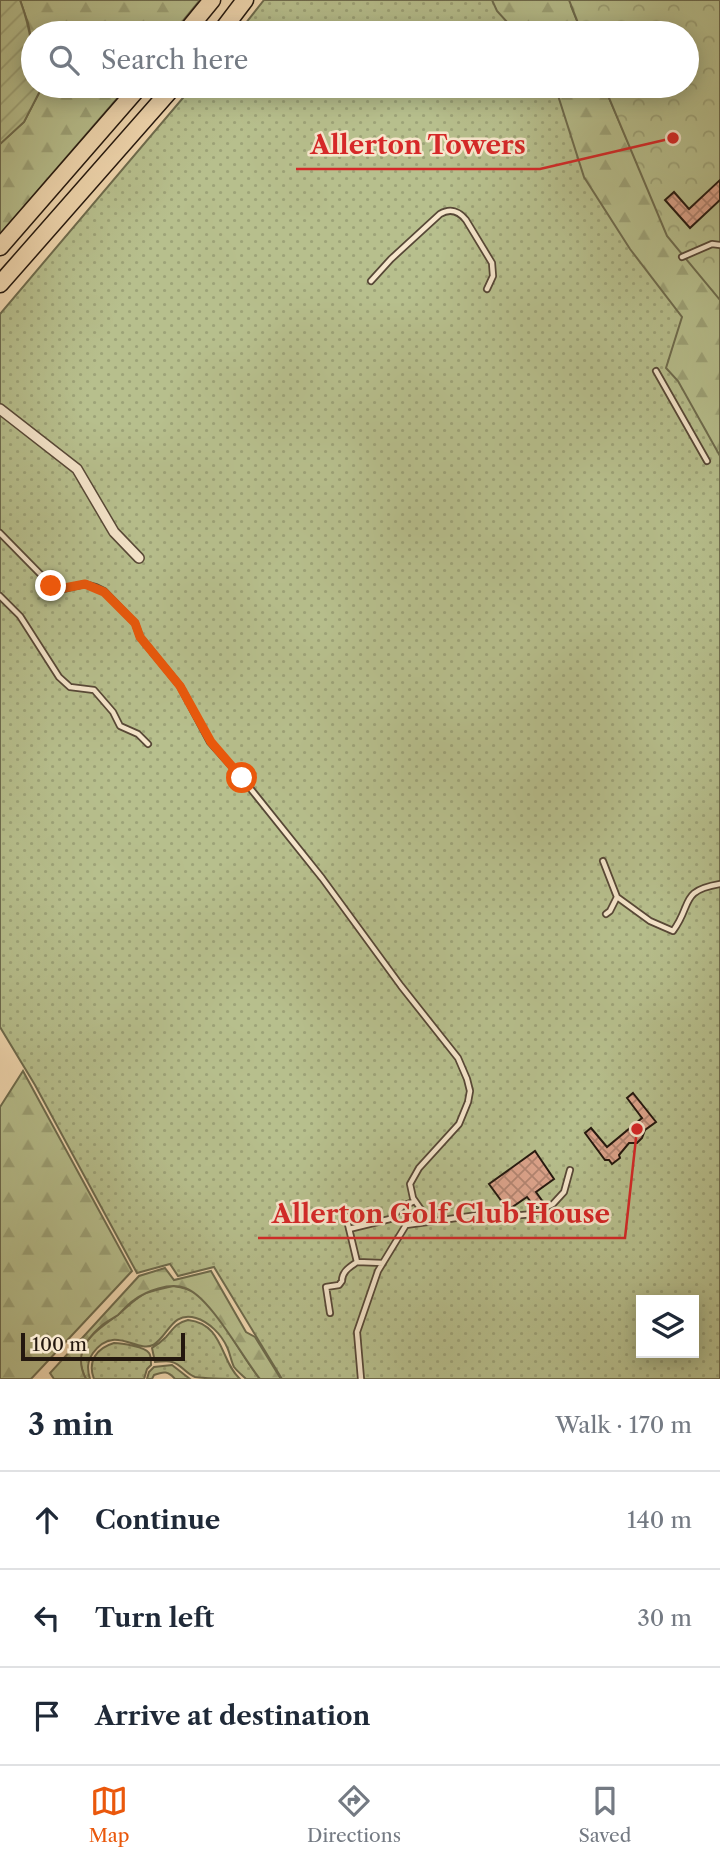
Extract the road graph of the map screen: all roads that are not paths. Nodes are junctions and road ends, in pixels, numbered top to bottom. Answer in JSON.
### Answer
{"nodes":[{"id":1,"x":212,"y":0,"type":"edge"},
{"id":2,"x":245,"y":0,"type":"edge"},
{"id":3,"x":195,"y":21,"type":"edge"},
{"id":4,"x":229,"y":21,"type":"edge"},
{"id":5,"x":130,"y":98,"type":"edge"},
{"id":6,"x":163,"y":98,"type":"edge"},
{"id":7,"x":720,"y":245,"type":"edge"},
{"id":8,"x":0,"y":247,"type":"edge"},
{"id":9,"x":682,"y":257,"type":"dead end"},
{"id":10,"x":371,"y":282,"type":"dead end"},
{"id":11,"x":0,"y":284,"type":"edge"},
{"id":12,"x":487,"y":289,"type":"dead end"},
{"id":13,"x":656,"y":371,"type":"dead end"},
{"id":14,"x":0,"y":409,"type":"edge"},
{"id":15,"x":706,"y":461,"type":"dead end"},
{"id":16,"x":0,"y":533,"type":"edge"},
{"id":17,"x":139,"y":558,"type":"dead end"},
{"id":18,"x":0,"y":596,"type":"edge"},
{"id":19,"x":148,"y":744,"type":"dead end"},
{"id":20,"x":603,"y":861,"type":"dead end"},
{"id":21,"x":720,"y":884,"type":"edge"},
{"id":22,"x":617,"y":897,"type":"junction"},
{"id":23,"x":606,"y":914,"type":"dead end"},
{"id":24,"x":570,"y":1170,"type":"dead end"},
{"id":25,"x":415,"y":1201,"type":"junction"},
{"id":26,"x":420,"y":1208,"type":"dead end"},
{"id":27,"x":346,"y":1216,"type":"dead end"},
{"id":28,"x":349,"y":1229,"type":"junction"},
{"id":29,"x":357,"y":1262,"type":"junction"},
{"id":30,"x":383,"y":1263,"type":"junction"},
{"id":31,"x":330,"y":1313,"type":"dead end"},
{"id":32,"x":361,"y":1379,"type":"edge"}],
"edges":[{"from":1,"to":3,"type":"highway"},
{"from":2,"to":4,"type":"highway"},
{"from":5,"to":8,"type":"highway"},
{"from":6,"to":11,"type":"highway"},
{"from":7,"to":9,"type":"lane"},
{"from":10,"to":12,"type":"lane"},
{"from":13,"to":15,"type":"lane"},
{"from":14,"to":17,"type":"street"},
{"from":16,"to":25,"type":"lane"},
{"from":18,"to":19,"type":"lane"},
{"from":20,"to":22,"type":"lane"},
{"from":21,"to":22,"type":"lane"},
{"from":22,"to":23,"type":"lane"},
{"from":24,"to":30,"type":"lane"},
{"from":25,"to":26,"type":"lane"},
{"from":25,"to":28,"type":"lane"},
{"from":27,"to":28,"type":"lane"},
{"from":28,"to":29,"type":"lane"},
{"from":29,"to":30,"type":"lane"},
{"from":29,"to":31,"type":"lane"},
{"from":30,"to":32,"type":"lane"}]}
